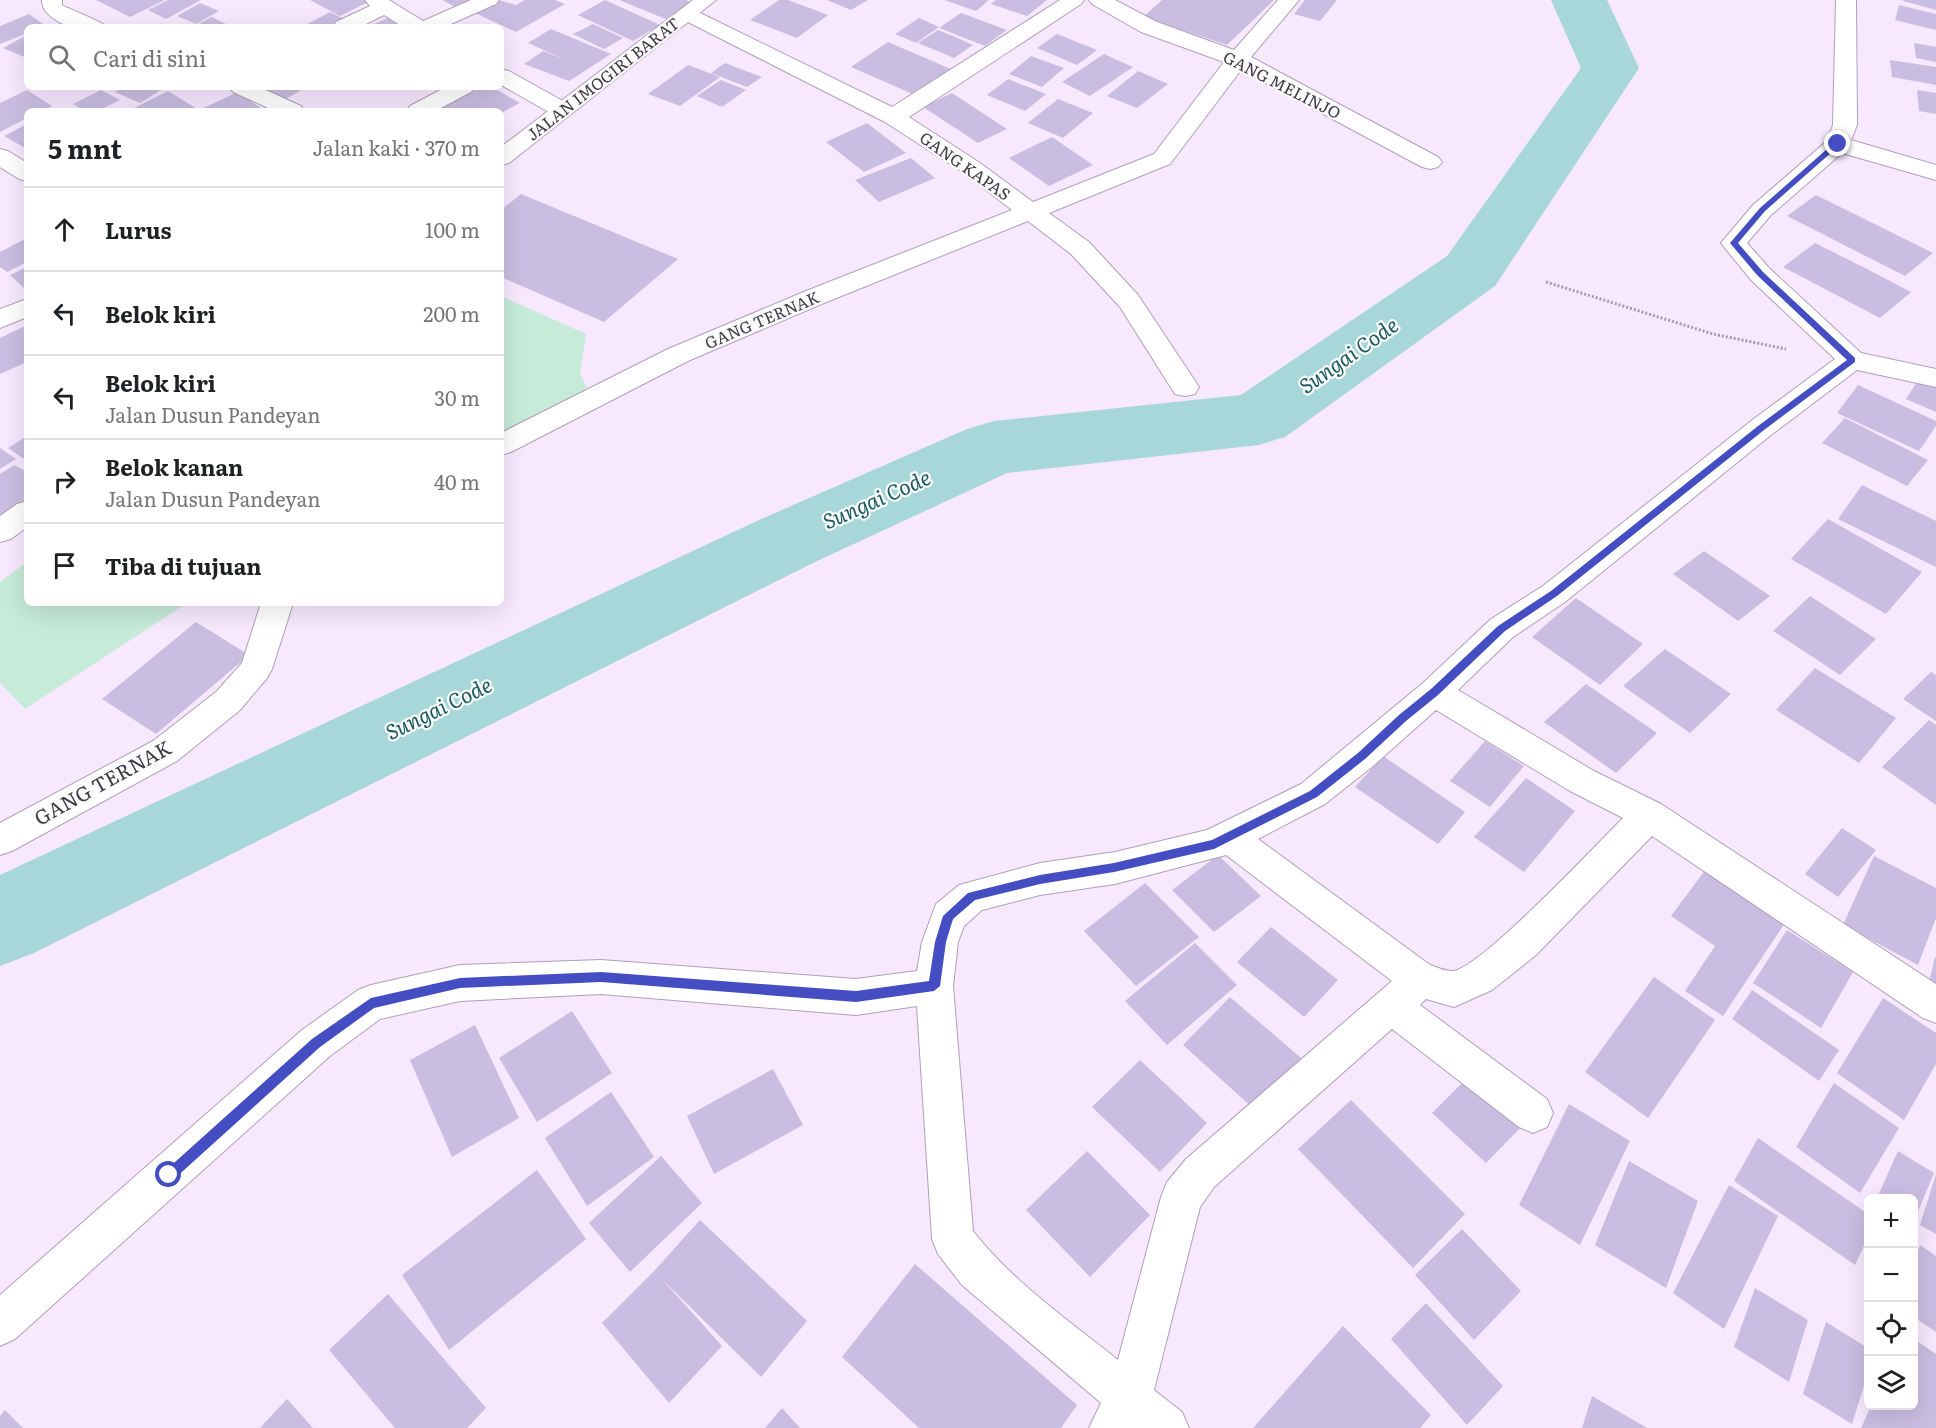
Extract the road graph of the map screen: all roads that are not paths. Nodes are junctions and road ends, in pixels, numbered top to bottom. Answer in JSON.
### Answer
{"nodes":[{"id":1,"x":52,"y":0,"type":"edge"},
{"id":2,"x":489,"y":0,"type":"edge"},
{"id":3,"x":1074,"y":0,"type":"edge"},
{"id":4,"x":1099,"y":0,"type":"edge"},
{"id":5,"x":1289,"y":0,"type":"edge"},
{"id":6,"x":1846,"y":0,"type":"edge"},
{"id":7,"x":380,"y":3,"type":"edge"},
{"id":8,"x":697,"y":7,"type":"edge"},
{"id":9,"x":87,"y":24,"type":"edge"},
{"id":10,"x":348,"y":24,"type":"edge"},
{"id":11,"x":413,"y":24,"type":"edge"},
{"id":12,"x":433,"y":24,"type":"edge"},
{"id":13,"x":1238,"y":59,"type":"junction"},
{"id":14,"x":504,"y":78,"type":"edge"},
{"id":15,"x":247,"y":90,"type":"edge"},
{"id":16,"x":457,"y":90,"type":"edge"},
{"id":17,"x":286,"y":108,"type":"edge"},
{"id":18,"x":424,"y":108,"type":"edge"},
{"id":19,"x":562,"y":110,"type":"junction"},
{"id":20,"x":893,"y":117,"type":"junction"},
{"id":21,"x":1838,"y":144,"type":"junction"},
{"id":22,"x":0,"y":156,"type":"edge"},
{"id":23,"x":504,"y":156,"type":"edge"},
{"id":24,"x":1430,"y":162,"type":"dead end"},
{"id":25,"x":24,"y":172,"type":"edge"},
{"id":26,"x":1936,"y":173,"type":"edge"},
{"id":27,"x":1030,"y":213,"type":"junction"},
{"id":28,"x":24,"y":308,"type":"edge"},
{"id":29,"x":0,"y":319,"type":"edge"},
{"id":30,"x":1852,"y":360,"type":"junction"},
{"id":31,"x":1936,"y":378,"type":"edge"},
{"id":32,"x":1185,"y":387,"type":"dead end"},
{"id":33,"x":504,"y":443,"type":"edge"},
{"id":34,"x":24,"y":514,"type":"edge"},
{"id":35,"x":0,"y":531,"type":"edge"},
{"id":36,"x":276,"y":606,"type":"edge"},
{"id":37,"x":1435,"y":692,"type":"junction"},
{"id":38,"x":1649,"y":815,"type":"junction"},
{"id":39,"x":1229,"y":837,"type":"junction"},
{"id":40,"x":0,"y":840,"type":"edge"},
{"id":41,"x":934,"y":986,"type":"junction"},
{"id":42,"x":1406,"y":993,"type":"junction"},
{"id":43,"x":1936,"y":1005,"type":"edge"},
{"id":44,"x":1533,"y":1113,"type":"dead end"},
{"id":45,"x":0,"y":1324,"type":"edge"},
{"id":46,"x":1121,"y":1413,"type":"edge"},
{"id":47,"x":1166,"y":1428,"type":"edge"}],
"edges":[{"from":1,"to":9,"type":"street"},
{"from":2,"to":12,"type":"street"},
{"from":3,"to":20,"type":"street"},
{"from":4,"to":13,"type":"street","name":"GANG MELINJO"},
{"from":5,"to":13,"type":"street","name":"GANG TERNAK"},
{"from":6,"to":21,"type":"street"},
{"from":7,"to":10,"type":"street"},
{"from":7,"to":11,"type":"street"},
{"from":8,"to":19,"type":"street","name":"JALAN IMOGIRI BARAT"},
{"from":8,"to":20,"type":"street","name":"GANG KAPAS"},
{"from":13,"to":24,"type":"street","name":"GANG MELINJO"},
{"from":13,"to":27,"type":"street","name":"GANG TERNAK"},
{"from":14,"to":19,"type":"street"},
{"from":15,"to":17,"type":"street"},
{"from":16,"to":18,"type":"street"},
{"from":19,"to":23,"type":"street","name":"JALAN IMOGIRI BARAT"},
{"from":20,"to":27,"type":"street","name":"GANG KAPAS"},
{"from":21,"to":26,"type":"street"},
{"from":21,"to":30,"type":"street"},
{"from":22,"to":25,"type":"street"},
{"from":27,"to":32,"type":"street","name":"GANG KAPAS"},
{"from":27,"to":33,"type":"street","name":"GANG TERNAK"},
{"from":28,"to":29,"type":"street"},
{"from":30,"to":31,"type":"street"},
{"from":30,"to":37,"type":"street"},
{"from":34,"to":35,"type":"street"},
{"from":36,"to":40,"type":"street","name":"GANG TERNAK"},
{"from":37,"to":38,"type":"street"},
{"from":37,"to":39,"type":"street"},
{"from":38,"to":42,"type":"street"},
{"from":38,"to":43,"type":"street"},
{"from":39,"to":41,"type":"street"},
{"from":39,"to":42,"type":"street"},
{"from":41,"to":45,"type":"street"},
{"from":41,"to":46,"type":"street"},
{"from":42,"to":44,"type":"street"},
{"from":42,"to":46,"type":"street"},
{"from":46,"to":47,"type":"street"}]}
